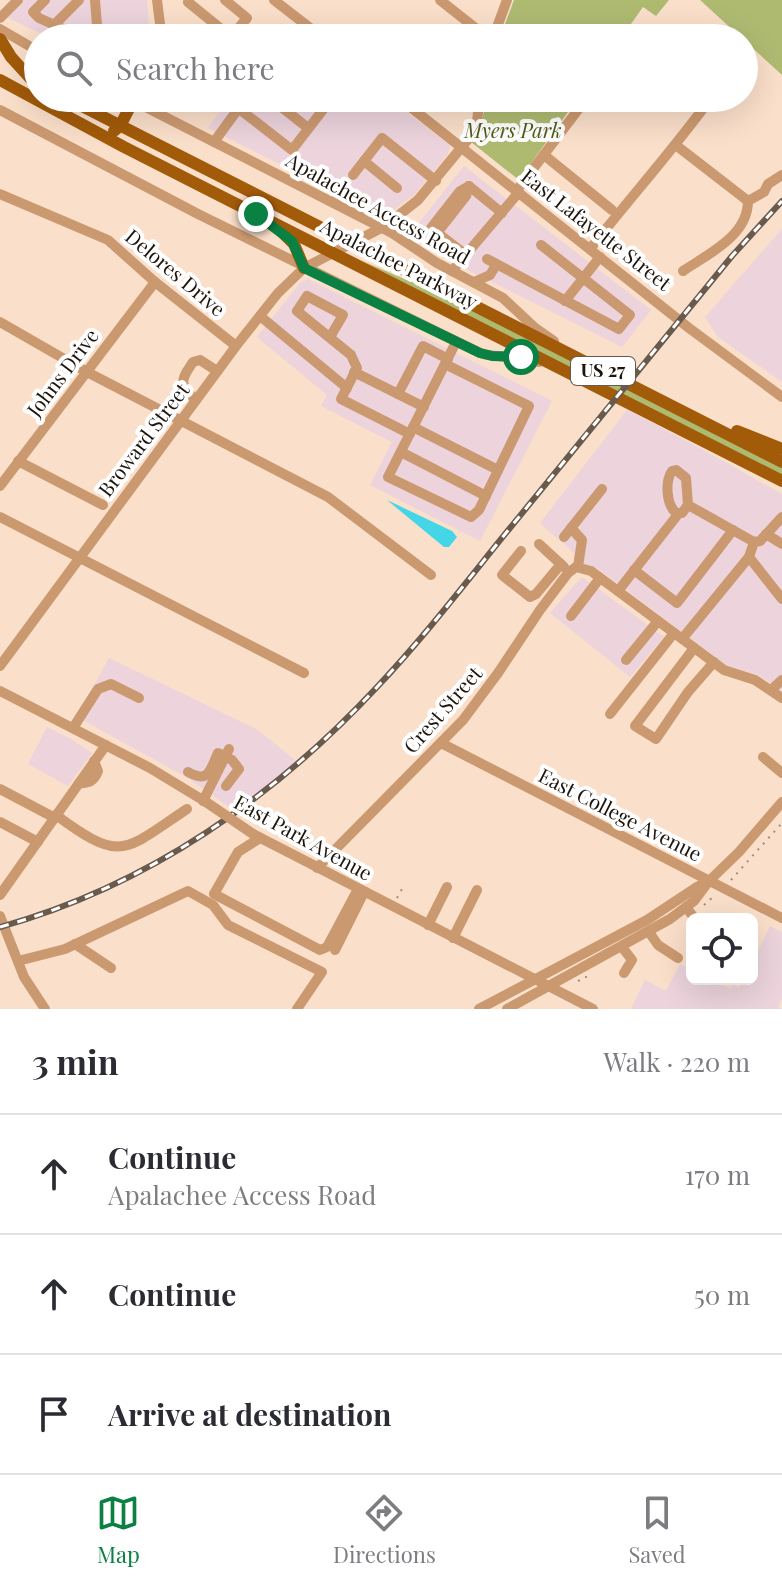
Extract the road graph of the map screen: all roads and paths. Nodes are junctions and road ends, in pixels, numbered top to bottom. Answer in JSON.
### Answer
{"nodes":[{"id":1,"x":18,"y":0,"type":"edge"},
{"id":2,"x":45,"y":0,"type":"edge"},
{"id":3,"x":79,"y":0,"type":"edge"},
{"id":4,"x":95,"y":0,"type":"edge"},
{"id":5,"x":157,"y":0,"type":"edge"},
{"id":6,"x":189,"y":0,"type":"edge"},
{"id":7,"x":225,"y":0,"type":"edge"},
{"id":8,"x":274,"y":0,"type":"edge"},
{"id":9,"x":440,"y":0,"type":"edge"},
{"id":10,"x":507,"y":0,"type":"edge"},
{"id":11,"x":0,"y":18,"type":"edge"},
{"id":12,"x":52,"y":24,"type":"edge"},
{"id":13,"x":55,"y":24,"type":"edge"},
{"id":14,"x":97,"y":24,"type":"edge"},
{"id":15,"x":160,"y":24,"type":"edge"},
{"id":16,"x":215,"y":24,"type":"edge"},
{"id":17,"x":242,"y":24,"type":"edge"},
{"id":18,"x":305,"y":24,"type":"edge"},
{"id":19,"x":472,"y":24,"type":"edge"},
{"id":20,"x":497,"y":24,"type":"edge"},
{"id":21,"x":0,"y":29,"type":"edge"},
{"id":22,"x":0,"y":39,"type":"edge"},
{"id":23,"x":24,"y":43,"type":"edge"},
{"id":24,"x":0,"y":62,"type":"edge"},
{"id":25,"x":24,"y":71,"type":"edge"},
{"id":26,"x":24,"y":75,"type":"edge"},
{"id":27,"x":0,"y":80,"type":"edge"},
{"id":28,"x":24,"y":93,"type":"edge"},
{"id":29,"x":0,"y":110,"type":"edge"},
{"id":30,"x":59,"y":112,"type":"edge"},
{"id":31,"x":93,"y":112,"type":"edge"},
{"id":32,"x":126,"y":112,"type":"edge"},
{"id":33,"x":157,"y":112,"type":"edge"},
{"id":34,"x":235,"y":112,"type":"edge"},
{"id":35,"x":243,"y":112,"type":"edge"},
{"id":36,"x":288,"y":112,"type":"edge"},
{"id":37,"x":321,"y":112,"type":"edge"},
{"id":38,"x":417,"y":112,"type":"edge"},
{"id":39,"x":478,"y":112,"type":"edge"},
{"id":40,"x":576,"y":112,"type":"edge"},
{"id":41,"x":701,"y":112,"type":"edge"},
{"id":42,"x":120,"y":126,"type":"junction"},
{"id":43,"x":308,"y":128,"type":"junction"},
{"id":44,"x":94,"y":131,"type":"junction"},
{"id":45,"x":214,"y":142,"type":"junction"},
{"id":46,"x":677,"y":146,"type":"junction"},
{"id":47,"x":462,"y":147,"type":"junction"},
{"id":48,"x":544,"y":155,"type":"junction"},
{"id":49,"x":364,"y":161,"type":"junction"},
{"id":50,"x":353,"y":175,"type":"dead end"},
{"id":51,"x":782,"y":175,"type":"edge"},
{"id":52,"x":436,"y":181,"type":"junction"},
{"id":53,"x":345,"y":185,"type":"dead end"},
{"id":54,"x":397,"y":188,"type":"dead end"},
{"id":55,"x":518,"y":191,"type":"junction"},
{"id":56,"x":0,"y":194,"type":"edge"},
{"id":57,"x":748,"y":201,"type":"junction"},
{"id":58,"x":334,"y":203,"type":"junction"},
{"id":59,"x":612,"y":210,"type":"dead end"},
{"id":60,"x":502,"y":213,"type":"junction"},
{"id":61,"x":256,"y":214,"type":"junction"},
{"id":62,"x":382,"y":228,"type":"junction"},
{"id":63,"x":352,"y":245,"type":"junction"},
{"id":64,"x":541,"y":245,"type":"dead end"},
{"id":65,"x":590,"y":249,"type":"junction"},
{"id":66,"x":333,"y":253,"type":"junction"},
{"id":67,"x":466,"y":255,"type":"junction"},
{"id":68,"x":600,"y":257,"type":"junction"},
{"id":69,"x":491,"y":266,"type":"junction"},
{"id":70,"x":304,"y":268,"type":"junction"},
{"id":71,"x":452,"y":271,"type":"junction"},
{"id":72,"x":683,"y":271,"type":"dead end"},
{"id":73,"x":583,"y":278,"type":"junction"},
{"id":74,"x":155,"y":282,"type":"junction"},
{"id":75,"x":474,"y":282,"type":"junction"},
{"id":76,"x":494,"y":292,"type":"junction"},
{"id":77,"x":565,"y":301,"type":"junction"},
{"id":78,"x":260,"y":316,"type":"junction"},
{"id":79,"x":0,"y":322,"type":"edge"},
{"id":80,"x":330,"y":337,"type":"junction"},
{"id":81,"x":456,"y":342,"type":"junction"},
{"id":82,"x":236,"y":346,"type":"junction"},
{"id":83,"x":447,"y":361,"type":"junction"},
{"id":84,"x":600,"y":370,"type":"junction"},
{"id":85,"x":217,"y":371,"type":"junction"},
{"id":86,"x":87,"y":372,"type":"junction"},
{"id":87,"x":354,"y":372,"type":"junction"},
{"id":88,"x":593,"y":385,"type":"junction"},
{"id":89,"x":347,"y":388,"type":"junction"},
{"id":90,"x":779,"y":392,"type":"edge"},
{"id":91,"x":398,"y":394,"type":"junction"},
{"id":92,"x":658,"y":399,"type":"junction"},
{"id":93,"x":196,"y":400,"type":"junction"},
{"id":94,"x":424,"y":407,"type":"junction"},
{"id":95,"x":181,"y":420,"type":"junction"},
{"id":96,"x":412,"y":431,"type":"junction"},
{"id":97,"x":782,"y":449,"type":"edge"},
{"id":98,"x":401,"y":452,"type":"junction"},
{"id":99,"x":18,"y":461,"type":"junction"},
{"id":100,"x":782,"y":462,"type":"edge"},
{"id":101,"x":498,"y":470,"type":"junction"},
{"id":102,"x":779,"y":480,"type":"edge"},
{"id":103,"x":0,"y":486,"type":"edge"},
{"id":104,"x":602,"y":489,"type":"dead end"},
{"id":105,"x":486,"y":496,"type":"junction"},
{"id":106,"x":103,"y":505,"type":"dead end"},
{"id":107,"x":688,"y":505,"type":"junction"},
{"id":108,"x":679,"y":513,"type":"junction"},
{"id":109,"x":0,"y":517,"type":"edge"},
{"id":110,"x":782,"y":517,"type":"edge"},
{"id":111,"x":733,"y":530,"type":"junction"},
{"id":112,"x":766,"y":534,"type":"junction"},
{"id":113,"x":754,"y":542,"type":"junction"},
{"id":114,"x":539,"y":544,"type":"dead end"},
{"id":115,"x":782,"y":544,"type":"edge"},
{"id":116,"x":521,"y":551,"type":"dead end"},
{"id":117,"x":79,"y":557,"type":"junction"},
{"id":118,"x":749,"y":557,"type":"junction"},
{"id":119,"x":573,"y":568,"type":"junction"},
{"id":120,"x":634,"y":570,"type":"junction"},
{"id":121,"x":431,"y":575,"type":"dead end"},
{"id":122,"x":600,"y":578,"type":"junction"},
{"id":123,"x":618,"y":591,"type":"junction"},
{"id":124,"x":536,"y":594,"type":"junction"},
{"id":125,"x":782,"y":599,"type":"edge"},
{"id":126,"x":546,"y":602,"type":"junction"},
{"id":127,"x":571,"y":616,"type":"dead end"},
{"id":128,"x":658,"y":621,"type":"junction"},
{"id":129,"x":678,"y":636,"type":"junction"},
{"id":130,"x":694,"y":648,"type":"junction"},
{"id":131,"x":626,"y":660,"type":"dead end"},
{"id":132,"x":714,"y":662,"type":"junction"},
{"id":133,"x":0,"y":666,"type":"edge"},
{"id":134,"x":304,"y":673,"type":"dead end"},
{"id":135,"x":782,"y":680,"type":"edge"},
{"id":136,"x":771,"y":690,"type":"junction"},
{"id":137,"x":0,"y":691,"type":"edge"},
{"id":138,"x":139,"y":698,"type":"dead end"},
{"id":139,"x":782,"y":698,"type":"edge"},
{"id":140,"x":610,"y":714,"type":"dead end"},
{"id":141,"x":73,"y":728,"type":"junction"},
{"id":142,"x":441,"y":743,"type":"junction"},
{"id":143,"x":106,"y":745,"type":"junction"},
{"id":144,"x":227,"y":753,"type":"junction"},
{"id":145,"x":763,"y":757,"type":"dead end"},
{"id":146,"x":188,"y":772,"type":"dead end"},
{"id":147,"x":782,"y":773,"type":"edge"},
{"id":148,"x":226,"y":786,"type":"dead end"},
{"id":149,"x":0,"y":789,"type":"edge"},
{"id":150,"x":204,"y":802,"type":"junction"},
{"id":151,"x":782,"y":802,"type":"edge"},
{"id":152,"x":187,"y":809,"type":"dead end"},
{"id":153,"x":56,"y":817,"type":"junction"},
{"id":154,"x":0,"y":822,"type":"edge"},
{"id":155,"x":782,"y":823,"type":"edge"},
{"id":156,"x":256,"y":836,"type":"junction"},
{"id":157,"x":38,"y":842,"type":"junction"},
{"id":158,"x":317,"y":868,"type":"junction"},
{"id":159,"x":709,"y":881,"type":"junction"},
{"id":160,"x":729,"y":882,"type":"dead end"},
{"id":161,"x":403,"y":887,"type":"dead end"},
{"id":162,"x":447,"y":887,"type":"dead end"},
{"id":163,"x":361,"y":890,"type":"junction"},
{"id":164,"x":477,"y":890,"type":"dead end"},
{"id":165,"x":0,"y":895,"type":"edge"},
{"id":166,"x":397,"y":899,"type":"dead end"},
{"id":167,"x":686,"y":907,"type":"junction"},
{"id":168,"x":690,"y":913,"type":"edge"},
{"id":169,"x":0,"y":916,"type":"edge"},
{"id":170,"x":782,"y":918,"type":"edge"},
{"id":171,"x":428,"y":925,"type":"junction"},
{"id":172,"x":649,"y":932,"type":"junction"},
{"id":173,"x":453,"y":938,"type":"junction"},
{"id":174,"x":75,"y":944,"type":"junction"},
{"id":175,"x":622,"y":947,"type":"junction"},
{"id":176,"x":335,"y":950,"type":"dead end"},
{"id":177,"x":678,"y":958,"type":"dead end"},
{"id":178,"x":18,"y":961,"type":"junction"},
{"id":179,"x":111,"y":968,"type":"dead end"},
{"id":180,"x":624,"y":973,"type":"dead end"},
{"id":181,"x":535,"y":980,"type":"junction"},
{"id":182,"x":550,"y":987,"type":"junction"},
{"id":183,"x":575,"y":1005,"type":"edge"},
{"id":184,"x":45,"y":1009,"type":"edge"},
{"id":185,"x":297,"y":1009,"type":"edge"},
{"id":186,"x":479,"y":1009,"type":"edge"},
{"id":187,"x":507,"y":1009,"type":"edge"},
{"id":188,"x":593,"y":1009,"type":"edge"}],
"edges":[{"from":1,"to":11,"type":"street"},
{"from":2,"to":12,"type":"street"},
{"from":3,"to":13,"type":"street"},
{"from":4,"to":14,"type":"street"},
{"from":5,"to":15,"type":"street"},
{"from":6,"to":16,"type":"street"},
{"from":7,"to":17,"type":"street"},
{"from":8,"to":18,"type":"street"},
{"from":9,"to":19,"type":"street"},
{"from":10,"to":20,"type":"street"},
{"from":21,"to":23,"type":"street"},
{"from":22,"to":25,"type":"main road"},
{"from":24,"to":26,"type":"main road"},
{"from":27,"to":28,"type":"main road","name":"Apalachee Parkway","number":"US 27"},
{"from":29,"to":70,"type":"street"},
{"from":30,"to":44,"type":"main road","name":"Apalachee Parkway","number":"US 27"},
{"from":31,"to":42,"type":"main road","name":"Apalachee Parkway","number":"US 27"},
{"from":32,"to":42,"type":"main road"},
{"from":33,"to":45,"type":"street","name":"Apalachee Access Road"},
{"from":34,"to":45,"type":"street"},
{"from":35,"to":43,"type":"street"},
{"from":36,"to":43,"type":"street"},
{"from":37,"to":43,"type":"street"},
{"from":38,"to":47,"type":"street","name":"East Lafayette Street"},
{"from":39,"to":47,"type":"street","name":"Broward Street"},
{"from":40,"to":48,"type":"street"},
{"from":41,"to":46,"type":"street"},
{"from":42,"to":44,"type":"main road"},
{"from":42,"to":63,"type":"main road","name":"Apalachee Parkway","number":"US 27"},
{"from":44,"to":61,"type":"main road","name":"Apalachee Parkway","number":"US 27"},
{"from":45,"to":58,"type":"street","name":"Apalachee Access Road"},
{"from":46,"to":57,"type":"street"},
{"from":46,"to":65,"type":"street"},
{"from":47,"to":52,"type":"street","name":"Broward Street"},
{"from":47,"to":55,"type":"street","name":"East Lafayette Street"},
{"from":48,"to":55,"type":"street"},
{"from":48,"to":59,"type":"street"},
{"from":49,"to":50,"type":"street"},
{"from":49,"to":52,"type":"street"},
{"from":49,"to":54,"type":"street"},
{"from":51,"to":57,"type":"street"},
{"from":52,"to":62,"type":"street","name":"Broward Street"},
{"from":53,"to":58,"type":"street"},
{"from":55,"to":60,"type":"street"},
{"from":55,"to":65,"type":"street","name":"East Lafayette Street"},
{"from":56,"to":74,"type":"street","name":"Delores Drive"},
{"from":57,"to":72,"type":"street"},
{"from":58,"to":62,"type":"street","name":"Apalachee Access Road"},
{"from":60,"to":67,"type":"street"},
{"from":60,"to":67,"type":"street"},
{"from":61,"to":66,"type":"main road","name":"Apalachee Parkway","number":"US 27"},
{"from":61,"to":70,"type":"main road"},
{"from":62,"to":63,"type":"street","name":"Broward Street"},
{"from":62,"to":71,"type":"street","name":"Apalachee Access Road"},
{"from":63,"to":66,"type":"street","name":"Broward Street"},
{"from":63,"to":84,"type":"main road","name":"Apalachee Parkway","number":"US 27"},
{"from":64,"to":73,"type":"street"},
{"from":65,"to":68,"type":"street","name":"East Lafayette Street"},
{"from":66,"to":70,"type":"street","name":"Broward Street"},
{"from":66,"to":88,"type":"main road","name":"Apalachee Parkway","number":"US 27"},
{"from":67,"to":71,"type":"street"},
{"from":68,"to":73,"type":"street"},
{"from":68,"to":90,"type":"street","name":"East Lafayette Street"},
{"from":69,"to":75,"type":"street"},
{"from":69,"to":76,"type":"street"},
{"from":69,"to":77,"type":"street"},
{"from":70,"to":78,"type":"street","name":"Broward Street"},
{"from":70,"to":81,"type":"street"},
{"from":71,"to":75,"type":"street","name":"Apalachee Access Road"},
{"from":73,"to":77,"type":"street"},
{"from":73,"to":77,"type":"street"},
{"from":74,"to":82,"type":"street","name":"Delores Drive"},
{"from":74,"to":86,"type":"street","name":"Johns Drive"},
{"from":75,"to":76,"type":"street","name":"Apalachee Access Road"},
{"from":76,"to":84,"type":"street","name":"Apalachee Access Road"},
{"from":78,"to":82,"type":"street","name":"Broward Street"},
{"from":78,"to":89,"type":"street"},
{"from":79,"to":86,"type":"street"},
{"from":80,"to":80,"type":"street"},
{"from":80,"to":87,"type":"street"},
{"from":81,"to":83,"type":"street"},
{"from":81,"to":88,"type":"street"},
{"from":82,"to":85,"type":"street","name":"Broward Street"},
{"from":83,"to":91,"type":"street"},
{"from":83,"to":94,"type":"street"},
{"from":83,"to":101,"type":"street"},
{"from":84,"to":92,"type":"main road","name":"Apalachee Parkway","number":"US 27"},
{"from":85,"to":93,"type":"street","name":"Broward Street"},
{"from":85,"to":93,"type":"street"},
{"from":86,"to":95,"type":"street"},
{"from":86,"to":99,"type":"street","name":"Johns Drive"},
{"from":87,"to":89,"type":"street"},
{"from":87,"to":91,"type":"street"},
{"from":88,"to":102,"type":"main road","name":"Apalachee Parkway","number":"US 27"},
{"from":89,"to":96,"type":"street"},
{"from":91,"to":94,"type":"street"},
{"from":92,"to":97,"type":"main road"},
{"from":92,"to":100,"type":"main road","name":"Apalachee Parkway","number":"US 27"},
{"from":93,"to":95,"type":"street","name":"Broward Street"},
{"from":94,"to":96,"type":"street"},
{"from":95,"to":117,"type":"street","name":"Broward Street"},
{"from":95,"to":121,"type":"street"},
{"from":96,"to":98,"type":"street"},
{"from":96,"to":101,"type":"street"},
{"from":98,"to":105,"type":"street"},
{"from":98,"to":105,"type":"street"},
{"from":99,"to":103,"type":"street","name":"Johns Drive"},
{"from":99,"to":106,"type":"street"},
{"from":101,"to":105,"type":"street"},
{"from":104,"to":119,"type":"street"},
{"from":107,"to":108,"type":"street"},
{"from":107,"to":108,"type":"street"},
{"from":107,"to":111,"type":"street"},
{"from":108,"to":120,"type":"street"},
{"from":109,"to":117,"type":"street"},
{"from":110,"to":112,"type":"street"},
{"from":111,"to":113,"type":"street"},
{"from":111,"to":120,"type":"street"},
{"from":112,"to":113,"type":"street"},
{"from":112,"to":115,"type":"street"},
{"from":113,"to":118,"type":"street"},
{"from":114,"to":119,"type":"street"},
{"from":116,"to":124,"type":"street"},
{"from":117,"to":133,"type":"street","name":"Broward Street"},
{"from":117,"to":134,"type":"street"},
{"from":118,"to":125,"type":"street"},
{"from":118,"to":129,"type":"street"},
{"from":119,"to":122,"type":"street"},
{"from":119,"to":124,"type":"street"},
{"from":119,"to":126,"type":"street","name":"Crest Street"},
{"from":120,"to":123,"type":"street"},
{"from":122,"to":123,"type":"street"},
{"from":122,"to":127,"type":"street"},
{"from":123,"to":128,"type":"street"},
{"from":124,"to":126,"type":"street"},
{"from":126,"to":142,"type":"street","name":"Crest Street"},
{"from":128,"to":129,"type":"street"},
{"from":128,"to":131,"type":"street"},
{"from":129,"to":130,"type":"street"},
{"from":129,"to":140,"type":"street"},
{"from":130,"to":132,"type":"street"},
{"from":130,"to":132,"type":"street"},
{"from":132,"to":136,"type":"street"},
{"from":135,"to":136,"type":"street"},
{"from":136,"to":139,"type":"street"},
{"from":137,"to":141,"type":"street","name":"East Park Avenue"},
{"from":138,"to":141,"type":"street"},
{"from":141,"to":143,"type":"street","name":"East Park Avenue"},
{"from":142,"to":158,"type":"street","name":"Crest Street"},
{"from":142,"to":159,"type":"street","name":"East College Avenue"},
{"from":143,"to":150,"type":"street","name":"East Park Avenue"},
{"from":143,"to":153,"type":"street"},
{"from":144,"to":146,"type":"street"},
{"from":144,"to":148,"type":"street"},
{"from":144,"to":150,"type":"street"},
{"from":145,"to":147,"type":"street"},
{"from":149,"to":153,"type":"street"},
{"from":150,"to":156,"type":"street","name":"East Park Avenue","bridge":true},
{"from":151,"to":159,"type":"street"},
{"from":152,"to":153,"type":"street"},
{"from":153,"to":157,"type":"street"},
{"from":154,"to":157,"type":"street"},
{"from":155,"to":160,"type":"path"},
{"from":156,"to":158,"type":"street","name":"East Park Avenue"},
{"from":156,"to":163,"type":"street"},
{"from":157,"to":165,"type":"street"},
{"from":158,"to":163,"type":"street","name":"East Park Avenue"},
{"from":159,"to":167,"type":"street"},
{"from":159,"to":170,"type":"street","name":"East College Avenue"},
{"from":159,"to":181,"type":"street"},
{"from":161,"to":166,"type":"path"},
{"from":162,"to":171,"type":"street"},
{"from":163,"to":171,"type":"street","name":"East Park Avenue"},
{"from":163,"to":176,"type":"street"},
{"from":164,"to":173,"type":"street"},
{"from":167,"to":168,"type":"street"},
{"from":167,"to":172,"type":"street"},
{"from":169,"to":178,"type":"street"},
{"from":171,"to":173,"type":"street","name":"East Park Avenue"},
{"from":172,"to":175,"type":"street"},
{"from":172,"to":177,"type":"street"},
{"from":173,"to":181,"type":"street","name":"East Park Avenue"},
{"from":174,"to":178,"type":"street"},
{"from":174,"to":179,"type":"street"},
{"from":174,"to":185,"type":"street"},
{"from":175,"to":180,"type":"street"},
{"from":175,"to":182,"type":"street"},
{"from":178,"to":184,"type":"street"},
{"from":181,"to":182,"type":"street","name":"East Park Avenue"},
{"from":181,"to":186,"type":"street"},
{"from":182,"to":183,"type":"street","name":"East Park Avenue"},
{"from":182,"to":187,"type":"street"},
{"from":183,"to":188,"type":"street","name":"East Park Avenue"}]}
